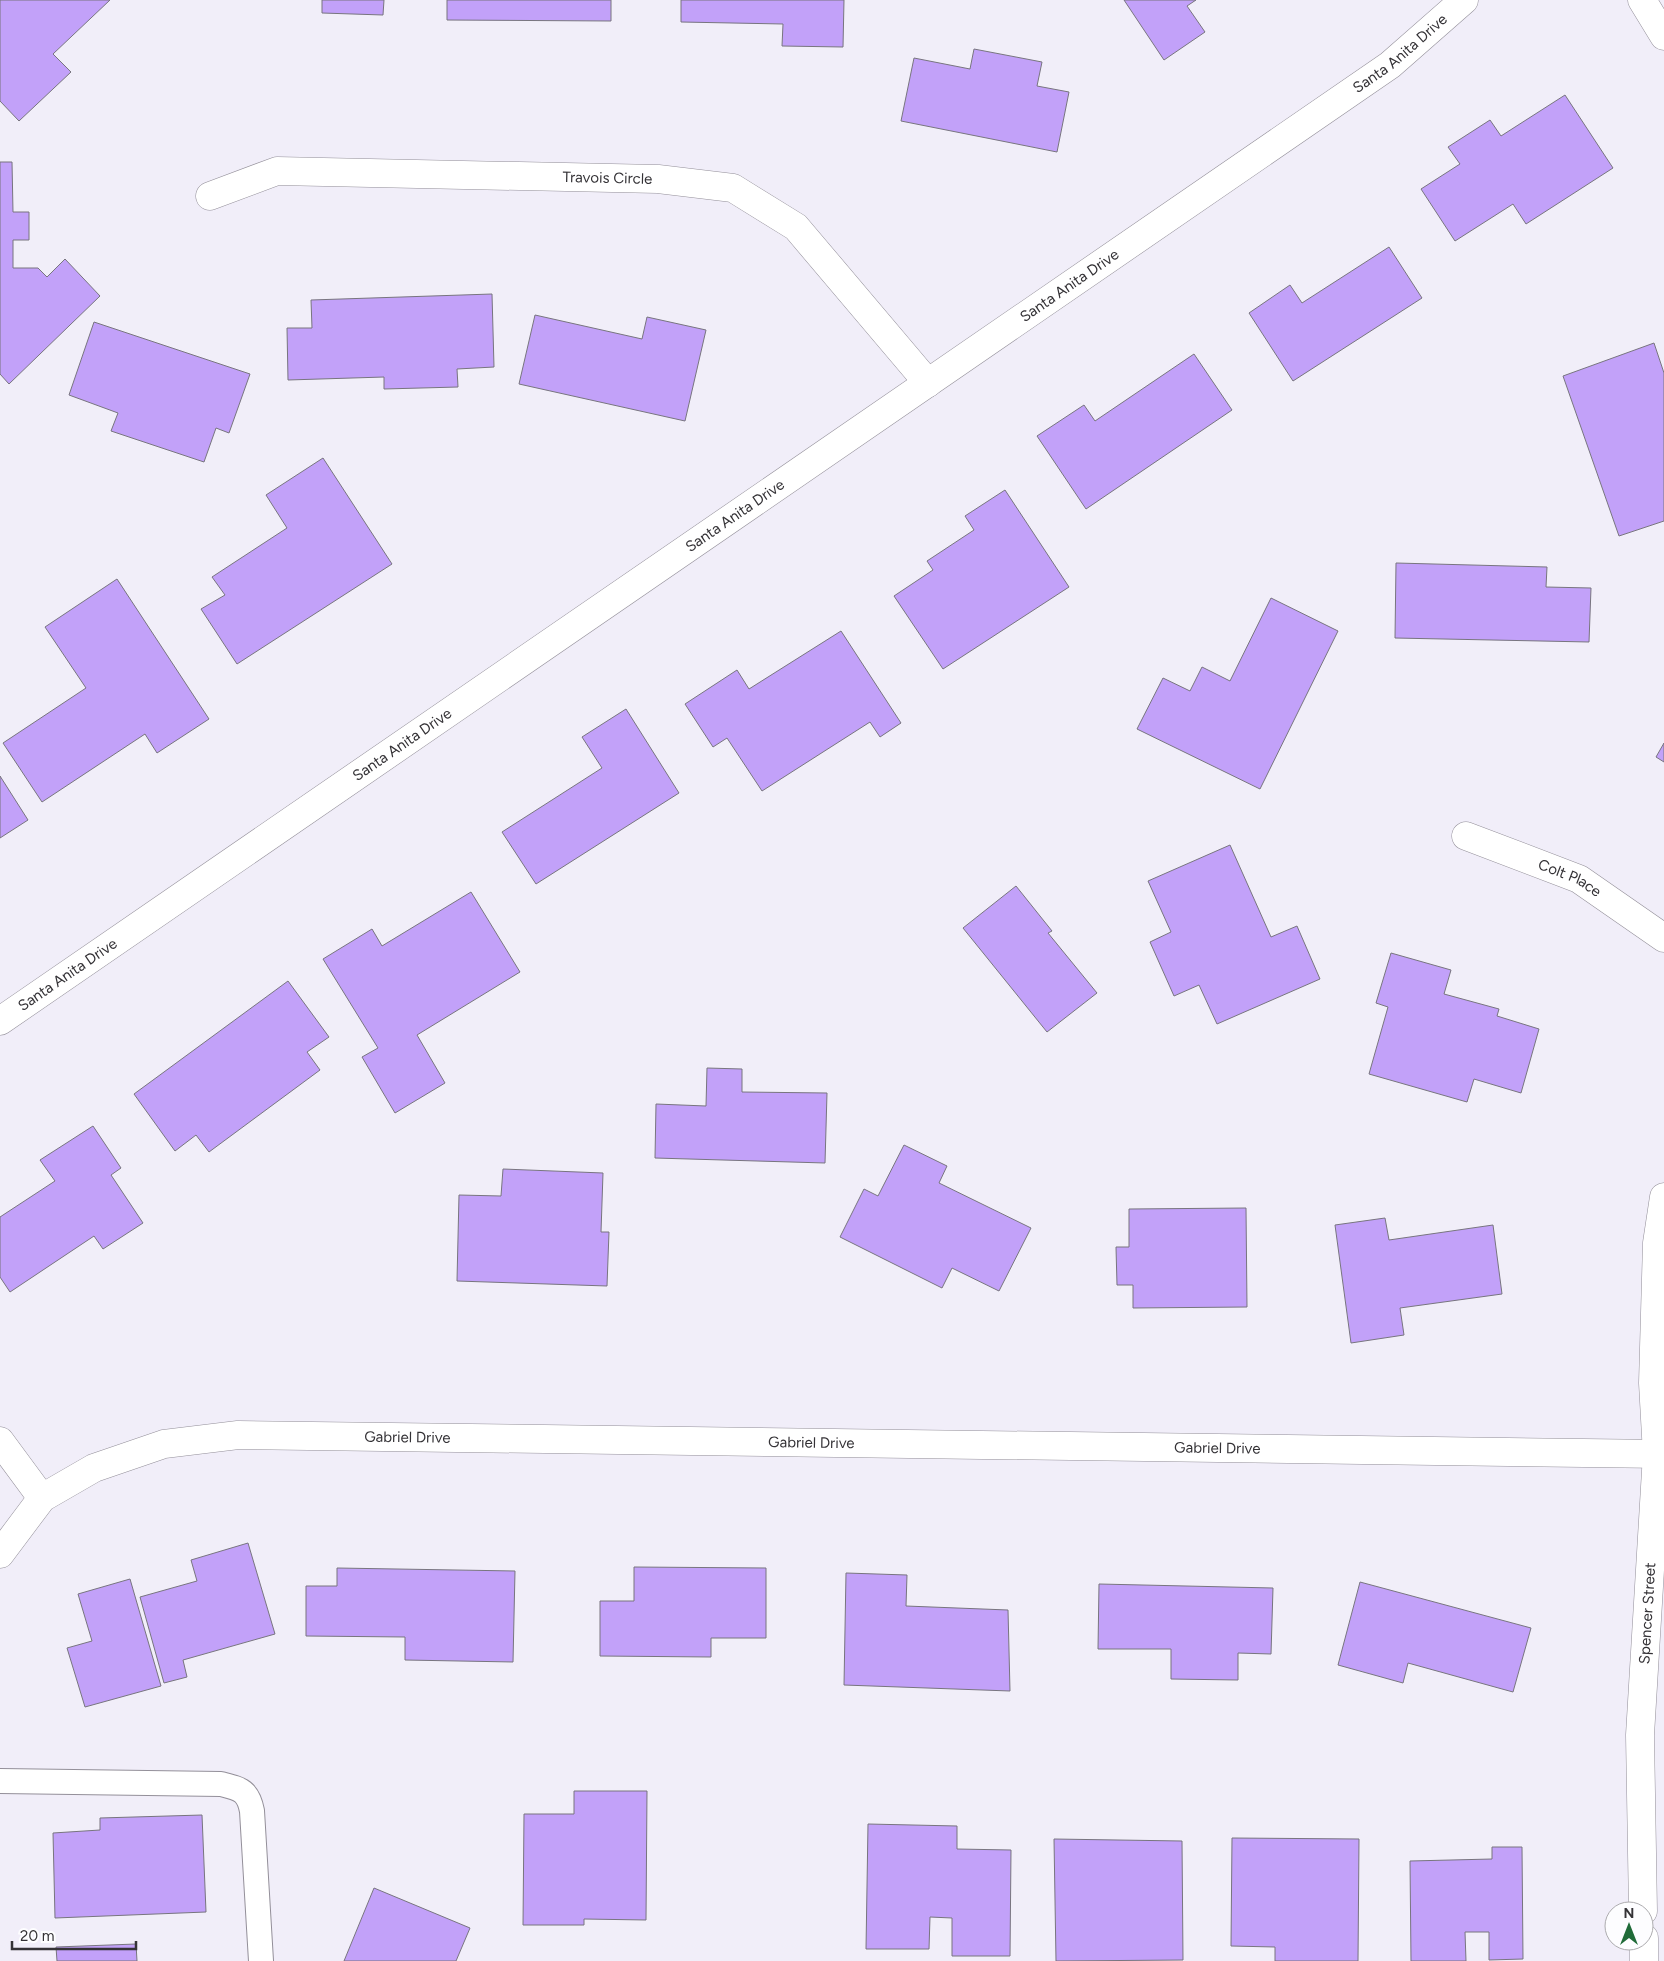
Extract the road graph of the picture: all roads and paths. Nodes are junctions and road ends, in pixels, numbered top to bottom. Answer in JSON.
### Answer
{"nodes":[{"id":1,"x":1464,"y":0,"type":"edge"},
{"id":2,"x":1642,"y":0,"type":"edge"},
{"id":3,"x":1664,"y":36,"type":"edge"},
{"id":4,"x":210,"y":196,"type":"dead end"},
{"id":5,"x":928,"y":383,"type":"junction"},
{"id":6,"x":1466,"y":836,"type":"dead end"},
{"id":7,"x":1664,"y":938,"type":"edge"},
{"id":8,"x":0,"y":1021,"type":"edge"},
{"id":9,"x":1664,"y":1197,"type":"edge"},
{"id":10,"x":0,"y":1441,"type":"edge"},
{"id":11,"x":1661,"y":1454,"type":"edge"},
{"id":12,"x":42,"y":1498,"type":"junction"},
{"id":13,"x":0,"y":1554,"type":"edge"},
{"id":14,"x":0,"y":1781,"type":"edge"},
{"id":15,"x":1644,"y":1901,"type":"edge"},
{"id":16,"x":261,"y":1961,"type":"edge"}],
"edges":[{"from":1,"to":5,"type":"street","name":"Santa Anita Drive"},
{"from":2,"to":3,"type":"street"},
{"from":4,"to":5,"type":"street","name":"Travois Circle"},
{"from":5,"to":8,"type":"street","name":"Santa Anita Drive"},
{"from":6,"to":7,"type":"street","name":"Colt Place"},
{"from":9,"to":11,"type":"street","name":"Spencer Street"},
{"from":10,"to":12,"type":"street"},
{"from":11,"to":12,"type":"street","name":"Gabriel Drive"},
{"from":11,"to":15,"type":"street","name":"Spencer Street"},
{"from":12,"to":13,"type":"street"},
{"from":14,"to":16,"type":"lane"}]}
